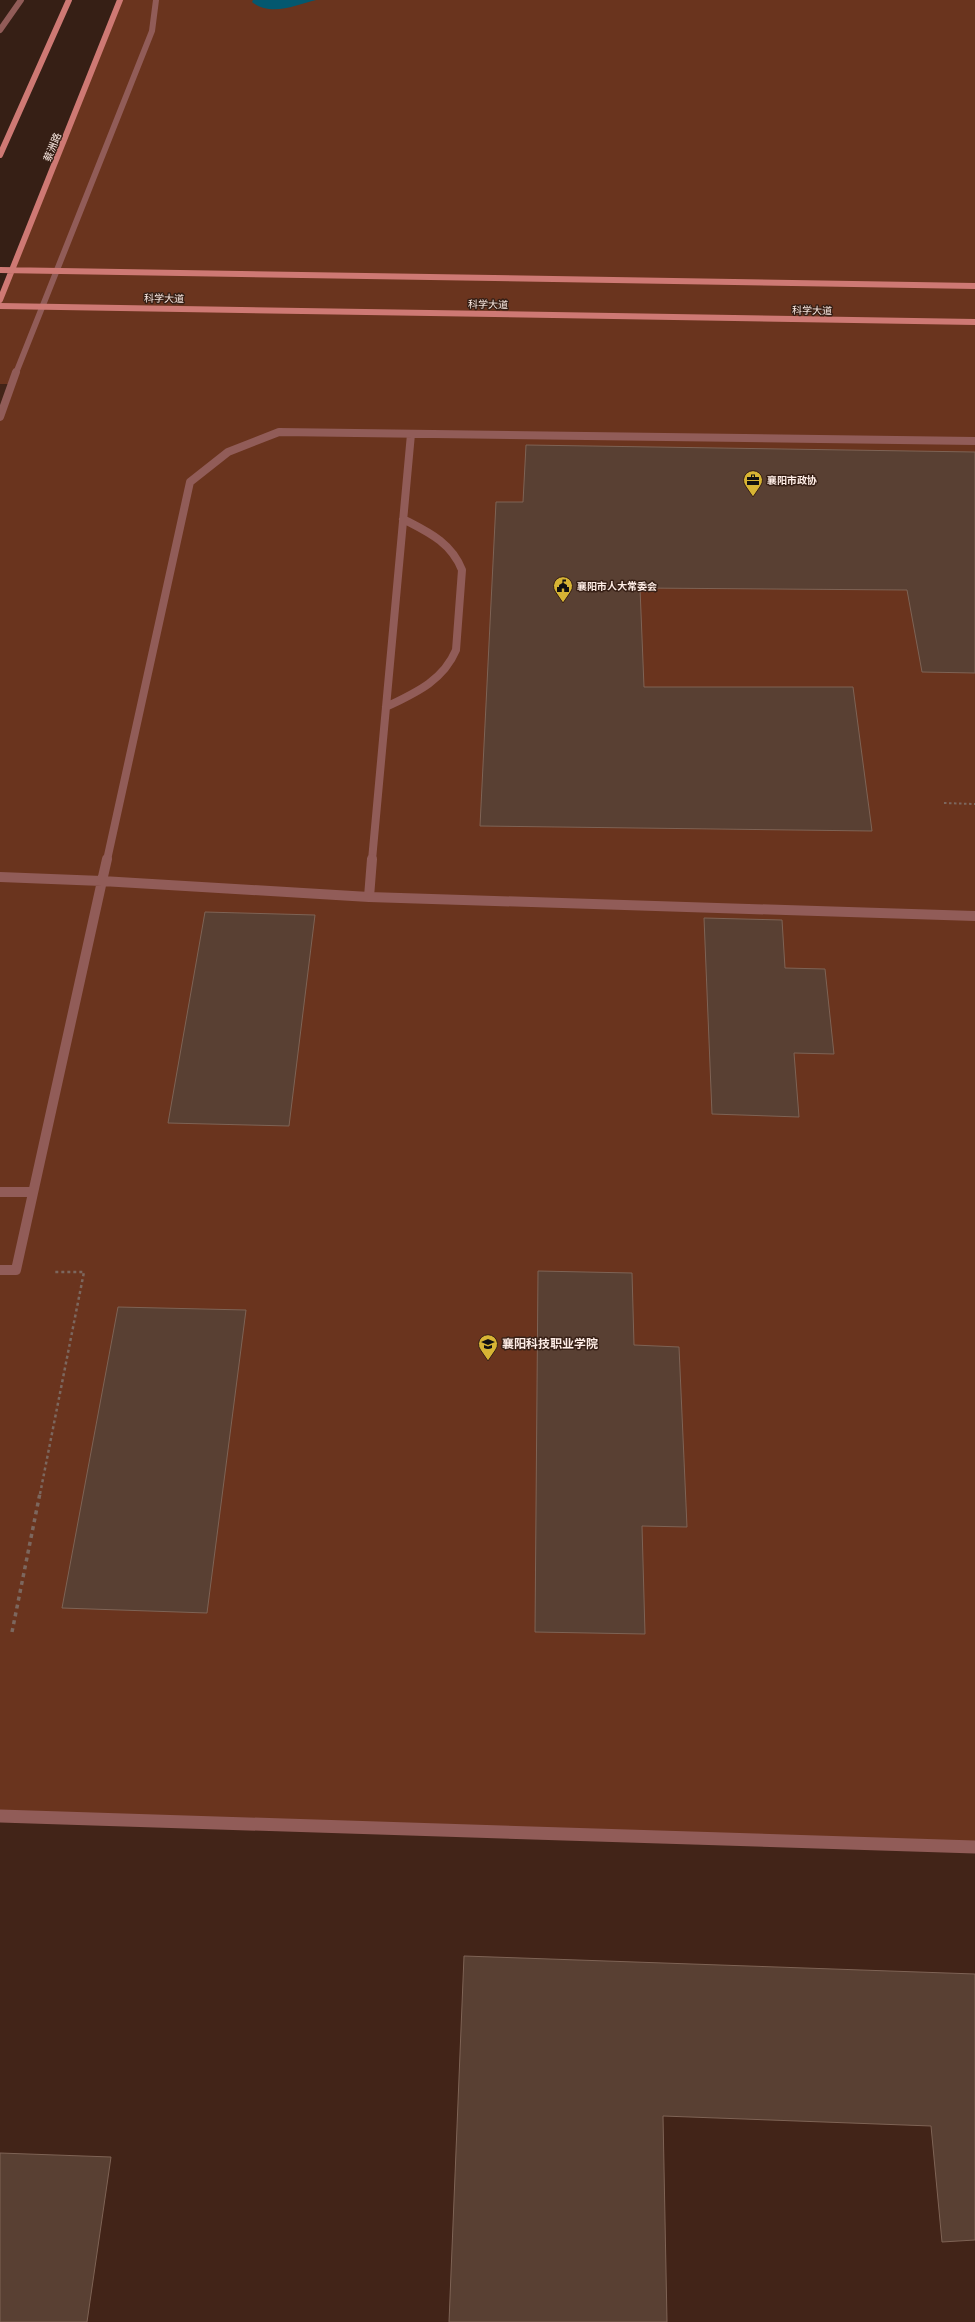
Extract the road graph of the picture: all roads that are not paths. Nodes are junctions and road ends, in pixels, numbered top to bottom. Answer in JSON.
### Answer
{"nodes":[{"id":1,"x":21,"y":0,"type":"edge"},
{"id":2,"x":69,"y":0,"type":"edge"},
{"id":3,"x":120,"y":0,"type":"edge"},
{"id":4,"x":156,"y":0,"type":"edge"},
{"id":5,"x":0,"y":30,"type":"edge"},
{"id":6,"x":0,"y":155,"type":"edge"},
{"id":7,"x":0,"y":270,"type":"edge"},
{"id":8,"x":13,"y":271,"type":"junction"},
{"id":9,"x":56,"y":271,"type":"junction"},
{"id":10,"x":975,"y":286,"type":"edge"},
{"id":11,"x":0,"y":300,"type":"edge"},
{"id":12,"x":0,"y":306,"type":"edge"},
{"id":13,"x":42,"y":306,"type":"junction"},
{"id":14,"x":975,"y":322,"type":"edge"},
{"id":15,"x":0,"y":417,"type":"edge"},
{"id":16,"x":411,"y":434,"type":"junction"},
{"id":17,"x":975,"y":441,"type":"edge"},
{"id":18,"x":403,"y":520,"type":"junction"},
{"id":19,"x":386,"y":708,"type":"junction"},
{"id":20,"x":0,"y":877,"type":"edge"},
{"id":21,"x":102,"y":881,"type":"junction"},
{"id":22,"x":369,"y":897,"type":"junction"},
{"id":23,"x":975,"y":916,"type":"edge"},
{"id":24,"x":0,"y":1192,"type":"edge"},
{"id":25,"x":33,"y":1192,"type":"junction"},
{"id":26,"x":0,"y":1270,"type":"edge"},
{"id":27,"x":0,"y":1816,"type":"edge"},
{"id":28,"x":975,"y":1847,"type":"edge"}],
"edges":[{"from":1,"to":5,"type":"street"},
{"from":2,"to":6,"type":"main road"},
{"from":3,"to":8,"type":"main road","name":"蔡洲路"},
{"from":4,"to":9,"type":"street"},
{"from":7,"to":8,"type":"main road"},
{"from":8,"to":9,"type":"main road"},
{"from":8,"to":11,"type":"main road","name":"蔡洲路"},
{"from":9,"to":10,"type":"main road"},
{"from":9,"to":13,"type":"street"},
{"from":12,"to":13,"type":"main road","name":"科学大道"},
{"from":13,"to":14,"type":"main road","name":"科学大道"},
{"from":13,"to":15,"type":"street"},
{"from":16,"to":17,"type":"street"},
{"from":16,"to":18,"type":"street"},
{"from":16,"to":21,"type":"street"},
{"from":18,"to":19,"type":"street"},
{"from":18,"to":19,"type":"street"},
{"from":19,"to":22,"type":"street"},
{"from":20,"to":21,"type":"street"},
{"from":21,"to":22,"type":"street"},
{"from":21,"to":25,"type":"street"},
{"from":22,"to":23,"type":"street"},
{"from":24,"to":25,"type":"street"},
{"from":25,"to":26,"type":"street"},
{"from":27,"to":28,"type":"street"}]}
